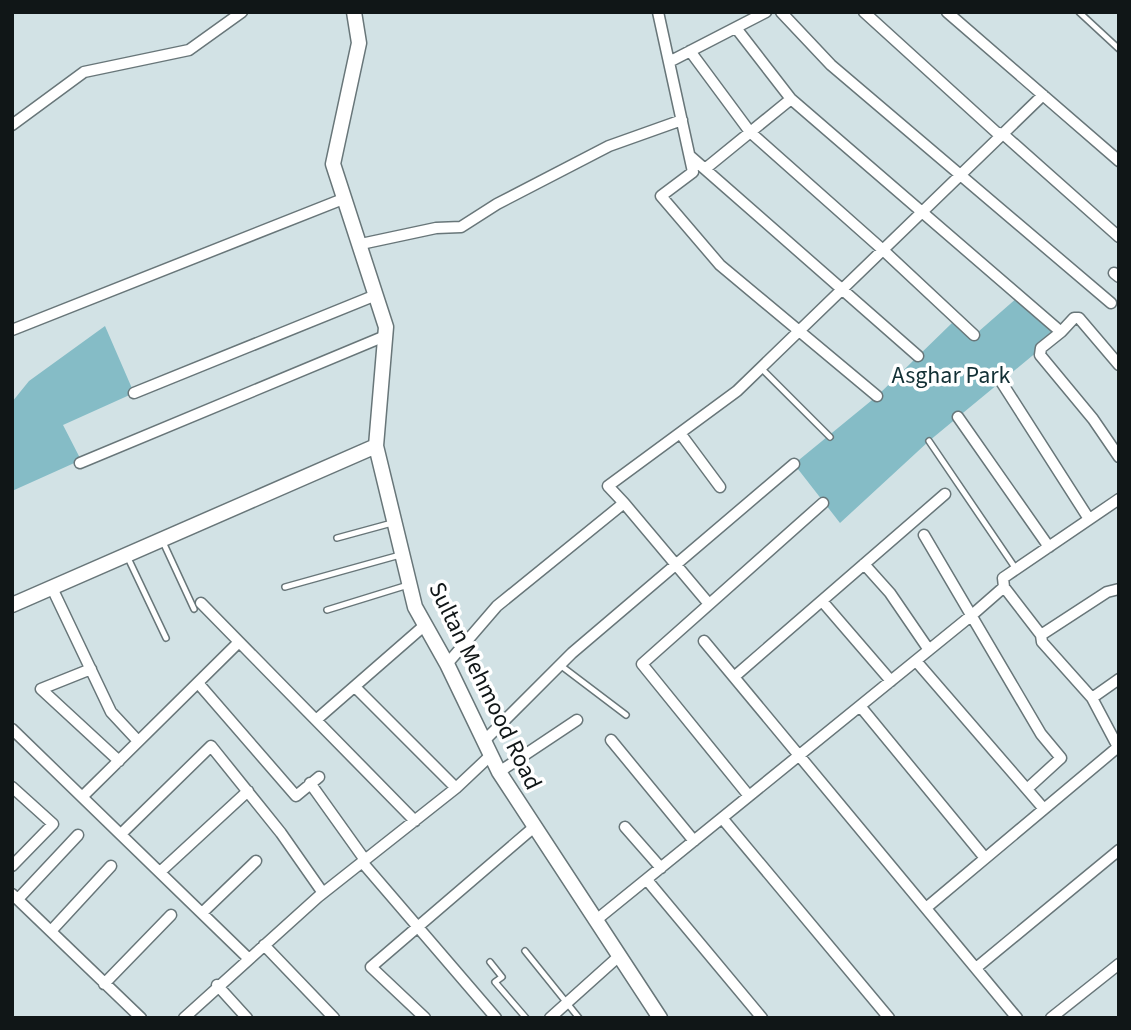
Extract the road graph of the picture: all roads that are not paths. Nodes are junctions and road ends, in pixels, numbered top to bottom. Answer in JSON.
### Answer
{"nodes":[{"id":1,"x":242,"y":12,"type":"edge"},
{"id":2,"x":354,"y":12,"type":"edge"},
{"id":3,"x":658,"y":12,"type":"edge"},
{"id":4,"x":766,"y":12,"type":"edge"},
{"id":5,"x":781,"y":12,"type":"edge"},
{"id":6,"x":864,"y":12,"type":"edge"},
{"id":7,"x":947,"y":12,"type":"edge"},
{"id":8,"x":1079,"y":12,"type":"edge"},
{"id":9,"x":736,"y":28,"type":"junction"},
{"id":10,"x":1119,"y":49,"type":"edge"},
{"id":11,"x":690,"y":51,"type":"junction"},
{"id":12,"x":669,"y":62,"type":"junction"},
{"id":13,"x":1043,"y":95,"type":"junction"},
{"id":14,"x":791,"y":99,"type":"junction"},
{"id":15,"x":682,"y":120,"type":"junction"},
{"id":16,"x":12,"y":125,"type":"edge"},
{"id":17,"x":750,"y":132,"type":"junction"},
{"id":18,"x":1003,"y":134,"type":"junction"},
{"id":19,"x":690,"y":156,"type":"junction"},
{"id":20,"x":1119,"y":161,"type":"edge"},
{"id":21,"x":705,"y":169,"type":"junction"},
{"id":22,"x":961,"y":174,"type":"junction"},
{"id":23,"x":343,"y":198,"type":"junction"},
{"id":24,"x":922,"y":212,"type":"junction"},
{"id":25,"x":1119,"y":237,"type":"edge"},
{"id":26,"x":361,"y":244,"type":"junction"},
{"id":27,"x":883,"y":250,"type":"junction"},
{"id":28,"x":842,"y":289,"type":"junction"},
{"id":29,"x":376,"y":295,"type":"junction"},
{"id":30,"x":1111,"y":303,"type":"dead end"},
{"id":31,"x":12,"y":330,"type":"edge"},
{"id":32,"x":799,"y":331,"type":"junction"},
{"id":33,"x":1061,"y":332,"type":"junction"},
{"id":34,"x":974,"y":335,"type":"dead end"},
{"id":35,"x":385,"y":336,"type":"junction"},
{"id":36,"x":918,"y":356,"type":"dead end"},
{"id":37,"x":1119,"y":365,"type":"edge"},
{"id":38,"x":761,"y":368,"type":"junction"},
{"id":39,"x":1002,"y":383,"type":"dead end"},
{"id":40,"x":134,"y":393,"type":"dead end"},
{"id":41,"x":877,"y":396,"type":"dead end"},
{"id":42,"x":958,"y":417,"type":"dead end"},
{"id":43,"x":680,"y":433,"type":"junction"},
{"id":44,"x":830,"y":437,"type":"dead end"},
{"id":45,"x":929,"y":441,"type":"dead end"},
{"id":46,"x":376,"y":446,"type":"junction"},
{"id":47,"x":1119,"y":457,"type":"edge"},
{"id":48,"x":80,"y":463,"type":"dead end"},
{"id":49,"x":794,"y":464,"type":"dead end"},
{"id":50,"x":720,"y":487,"type":"dead end"},
{"id":51,"x":945,"y":494,"type":"dead end"},
{"id":52,"x":1119,"y":499,"type":"edge"},
{"id":53,"x":624,"y":503,"type":"junction"},
{"id":54,"x":823,"y":503,"type":"dead end"},
{"id":55,"x":1089,"y":519,"type":"junction"},
{"id":56,"x":394,"y":522,"type":"junction"},
{"id":57,"x":924,"y":535,"type":"dead end"},
{"id":58,"x":337,"y":538,"type":"dead end"},
{"id":59,"x":162,"y":540,"type":"junction"},
{"id":60,"x":1049,"y":547,"type":"junction"},
{"id":61,"x":127,"y":555,"type":"junction"},
{"id":62,"x":402,"y":555,"type":"junction"},
{"id":63,"x":864,"y":564,"type":"junction"},
{"id":64,"x":676,"y":565,"type":"junction"},
{"id":65,"x":1016,"y":569,"type":"junction"},
{"id":66,"x":410,"y":585,"type":"junction"},
{"id":67,"x":285,"y":587,"type":"dead end"},
{"id":68,"x":1004,"y":587,"type":"junction"},
{"id":69,"x":52,"y":588,"type":"junction"},
{"id":70,"x":1119,"y":589,"type":"edge"},
{"id":71,"x":822,"y":601,"type":"junction"},
{"id":72,"x":709,"y":604,"type":"junction"},
{"id":73,"x":12,"y":605,"type":"edge"},
{"id":74,"x":197,"y":606,"type":"joint"},
{"id":75,"x":327,"y":610,"type":"dead end"},
{"id":76,"x":972,"y":615,"type":"junction"},
{"id":77,"x":425,"y":625,"type":"junction"},
{"id":78,"x":1041,"y":635,"type":"junction"},
{"id":79,"x":166,"y":638,"type":"dead end"},
{"id":80,"x":704,"y":641,"type":"dead end"},
{"id":81,"x":239,"y":642,"type":"junction"},
{"id":82,"x":929,"y":650,"type":"junction"},
{"id":83,"x":916,"y":661,"type":"junction"},
{"id":84,"x":447,"y":664,"type":"junction"},
{"id":85,"x":560,"y":665,"type":"junction"},
{"id":86,"x":90,"y":669,"type":"junction"},
{"id":87,"x":734,"y":677,"type":"junction"},
{"id":88,"x":1119,"y":679,"type":"edge"},
{"id":89,"x":891,"y":681,"type":"junction"},
{"id":90,"x":198,"y":682,"type":"junction"},
{"id":91,"x":355,"y":687,"type":"junction"},
{"id":92,"x":1092,"y":698,"type":"junction"},
{"id":93,"x":860,"y":706,"type":"junction"},
{"id":94,"x":626,"y":715,"type":"dead end"},
{"id":95,"x":316,"y":720,"type":"junction"},
{"id":96,"x":577,"y":720,"type":"dead end"},
{"id":97,"x":12,"y":729,"type":"edge"},
{"id":98,"x":611,"y":740,"type":"dead end"},
{"id":99,"x":138,"y":741,"type":"junction"},
{"id":100,"x":483,"y":742,"type":"junction"},
{"id":101,"x":1118,"y":748,"type":"edge"},
{"id":102,"x":490,"y":756,"type":"junction"},
{"id":103,"x":799,"y":756,"type":"junction"},
{"id":104,"x":119,"y":761,"type":"junction"},
{"id":105,"x":499,"y":772,"type":"junction"},
{"id":106,"x":12,"y":787,"type":"edge"},
{"id":107,"x":456,"y":788,"type":"junction"},
{"id":108,"x":1027,"y":789,"type":"junction"},
{"id":109,"x":248,"y":791,"type":"junction"},
{"id":110,"x":749,"y":796,"type":"junction"},
{"id":111,"x":82,"y":797,"type":"junction"},
{"id":112,"x":1044,"y":809,"type":"junction"},
{"id":113,"x":722,"y":818,"type":"junction"},
{"id":114,"x":415,"y":821,"type":"junction"},
{"id":115,"x":625,"y":827,"type":"dead end"},
{"id":116,"x":533,"y":828,"type":"junction"},
{"id":117,"x":121,"y":834,"type":"junction"},
{"id":118,"x":78,"y":835,"type":"dead end"},
{"id":119,"x":694,"y":841,"type":"junction"},
{"id":120,"x":1119,"y":849,"type":"edge"},
{"id":121,"x":985,"y":858,"type":"junction"},
{"id":122,"x":256,"y":861,"type":"dead end"},
{"id":123,"x":364,"y":861,"type":"junction"},
{"id":124,"x":12,"y":866,"type":"edge"},
{"id":125,"x":111,"y":866,"type":"dead end"},
{"id":126,"x":661,"y":868,"type":"junction"},
{"id":127,"x":160,"y":872,"type":"junction"},
{"id":128,"x":647,"y":880,"type":"junction"},
{"id":129,"x":323,"y":893,"type":"junction"},
{"id":130,"x":15,"y":897,"type":"edge"},
{"id":131,"x":926,"y":908,"type":"junction"},
{"id":132,"x":202,"y":913,"type":"junction"},
{"id":133,"x":171,"y":915,"type":"dead end"},
{"id":134,"x":595,"y":921,"type":"junction"},
{"id":135,"x":418,"y":928,"type":"junction"},
{"id":136,"x":51,"y":931,"type":"junction"},
{"id":137,"x":264,"y":944,"type":"junction"},
{"id":138,"x":525,"y":951,"type":"dead end"},
{"id":139,"x":618,"y":957,"type":"junction"},
{"id":140,"x":248,"y":958,"type":"junction"},
{"id":141,"x":490,"y":962,"type":"dead end"},
{"id":142,"x":1119,"y":964,"type":"edge"},
{"id":143,"x":976,"y":968,"type":"junction"},
{"id":144,"x":104,"y":984,"type":"junction"},
{"id":145,"x":217,"y":985,"type":"junction"},
{"id":146,"x":567,"y":1002,"type":"junction"},
{"id":147,"x":141,"y":1018,"type":"edge"},
{"id":148,"x":184,"y":1018,"type":"edge"},
{"id":149,"x":247,"y":1018,"type":"edge"},
{"id":150,"x":334,"y":1018,"type":"edge"},
{"id":151,"x":425,"y":1018,"type":"edge"},
{"id":152,"x":496,"y":1018,"type":"edge"},
{"id":153,"x":526,"y":1018,"type":"edge"},
{"id":154,"x":550,"y":1018,"type":"edge"},
{"id":155,"x":579,"y":1018,"type":"edge"},
{"id":156,"x":660,"y":1018,"type":"edge"},
{"id":157,"x":762,"y":1018,"type":"edge"},
{"id":158,"x":889,"y":1018,"type":"edge"},
{"id":159,"x":1017,"y":1018,"type":"edge"},
{"id":160,"x":1051,"y":1018,"type":"edge"}],
"edges":[{"from":1,"to":16,"type":"street"},
{"from":2,"to":23,"type":"street","name":"Sultan Mehmood Road"},
{"from":3,"to":12,"type":"street"},
{"from":4,"to":9,"type":"street"},
{"from":5,"to":22,"type":"street"},
{"from":6,"to":18,"type":"street"},
{"from":7,"to":13,"type":"street"},
{"from":8,"to":10,"type":"lane"},
{"from":9,"to":11,"type":"street"},
{"from":9,"to":14,"type":"street"},
{"from":11,"to":12,"type":"street"},
{"from":11,"to":17,"type":"street"},
{"from":12,"to":15,"type":"street"},
{"from":13,"to":18,"type":"street"},
{"from":13,"to":20,"type":"street"},
{"from":14,"to":17,"type":"street"},
{"from":14,"to":24,"type":"street"},
{"from":15,"to":19,"type":"street"},
{"from":15,"to":26,"type":"street"},
{"from":17,"to":21,"type":"street"},
{"from":17,"to":27,"type":"street"},
{"from":18,"to":22,"type":"street"},
{"from":18,"to":25,"type":"street"},
{"from":19,"to":21,"type":"street"},
{"from":19,"to":32,"type":"street"},
{"from":21,"to":28,"type":"street"},
{"from":22,"to":24,"type":"street"},
{"from":22,"to":30,"type":"street"},
{"from":23,"to":26,"type":"street","name":"Sultan Mehmood Road"},
{"from":23,"to":31,"type":"street"},
{"from":24,"to":27,"type":"street"},
{"from":24,"to":33,"type":"street"},
{"from":26,"to":29,"type":"street","name":"Sultan Mehmood Road"},
{"from":27,"to":28,"type":"street"},
{"from":27,"to":34,"type":"street"},
{"from":28,"to":32,"type":"street"},
{"from":28,"to":36,"type":"street"},
{"from":29,"to":35,"type":"street","name":"Sultan Mehmood Road"},
{"from":29,"to":40,"type":"street"},
{"from":32,"to":38,"type":"street"},
{"from":32,"to":41,"type":"street"},
{"from":33,"to":37,"type":"street"},
{"from":33,"to":47,"type":"street"},
{"from":35,"to":46,"type":"street","name":"Sultan Mehmood Road"},
{"from":35,"to":48,"type":"street"},
{"from":38,"to":43,"type":"street"},
{"from":38,"to":44,"type":"lane"},
{"from":39,"to":55,"type":"street"},
{"from":42,"to":60,"type":"street"},
{"from":43,"to":50,"type":"street"},
{"from":43,"to":53,"type":"street"},
{"from":45,"to":65,"type":"lane"},
{"from":46,"to":56,"type":"street","name":"Sultan Mehmood Road"},
{"from":46,"to":59,"type":"street"},
{"from":49,"to":64,"type":"street"},
{"from":51,"to":63,"type":"street"},
{"from":52,"to":55,"type":"street"},
{"from":53,"to":64,"type":"street"},
{"from":53,"to":84,"type":"street"},
{"from":54,"to":72,"type":"street"},
{"from":55,"to":60,"type":"street"},
{"from":56,"to":58,"type":"lane"},
{"from":56,"to":62,"type":"street","name":"Sultan Mehmood Road"},
{"from":57,"to":76,"type":"street"},
{"from":59,"to":61,"type":"street"},
{"from":59,"to":74,"type":"lane"},
{"from":60,"to":65,"type":"street"},
{"from":61,"to":69,"type":"street"},
{"from":61,"to":79,"type":"lane"},
{"from":62,"to":66,"type":"street","name":"Sultan Mehmood Road"},
{"from":62,"to":67,"type":"lane"},
{"from":63,"to":71,"type":"street"},
{"from":63,"to":82,"type":"street"},
{"from":64,"to":72,"type":"street"},
{"from":64,"to":85,"type":"street"},
{"from":65,"to":68,"type":"street"},
{"from":66,"to":75,"type":"lane"},
{"from":66,"to":77,"type":"street","name":"Sultan Mehmood Road"},
{"from":68,"to":76,"type":"street"},
{"from":68,"to":78,"type":"street"},
{"from":69,"to":73,"type":"street"},
{"from":69,"to":86,"type":"street"},
{"from":70,"to":78,"type":"street"},
{"from":71,"to":87,"type":"street"},
{"from":71,"to":89,"type":"street"},
{"from":72,"to":110,"type":"street"},
{"from":74,"to":81,"type":"street"},
{"from":76,"to":82,"type":"street"},
{"from":76,"to":108,"type":"street"},
{"from":77,"to":84,"type":"street","name":"Sultan Mehmood Road"},
{"from":77,"to":91,"type":"street"},
{"from":78,"to":92,"type":"street"},
{"from":80,"to":87,"type":"street"},
{"from":81,"to":90,"type":"street"},
{"from":81,"to":95,"type":"street"},
{"from":82,"to":83,"type":"street"},
{"from":83,"to":89,"type":"street"},
{"from":83,"to":108,"type":"street"},
{"from":84,"to":100,"type":"street","name":"Sultan Mehmood Road"},
{"from":85,"to":94,"type":"lane"},
{"from":85,"to":100,"type":"street"},
{"from":86,"to":99,"type":"street"},
{"from":86,"to":104,"type":"street"},
{"from":87,"to":103,"type":"street"},
{"from":88,"to":92,"type":"street"},
{"from":89,"to":93,"type":"street"},
{"from":90,"to":99,"type":"street"},
{"from":90,"to":123,"type":"street"},
{"from":91,"to":95,"type":"street"},
{"from":91,"to":107,"type":"street"},
{"from":92,"to":101,"type":"street"},
{"from":93,"to":103,"type":"street"},
{"from":93,"to":121,"type":"street"},
{"from":95,"to":114,"type":"street"},
{"from":96,"to":105,"type":"street"},
{"from":97,"to":111,"type":"street"},
{"from":98,"to":119,"type":"street"},
{"from":99,"to":104,"type":"street"},
{"from":100,"to":102,"type":"street","name":"Sultan Mehmood Road"},
{"from":101,"to":112,"type":"street"},
{"from":102,"to":105,"type":"street","name":"Sultan Mehmood Road"},
{"from":102,"to":107,"type":"street"},
{"from":103,"to":110,"type":"street"},
{"from":103,"to":131,"type":"street"},
{"from":104,"to":111,"type":"street"},
{"from":105,"to":116,"type":"street","name":"Sultan Mehmood Road"},
{"from":106,"to":124,"type":"street"},
{"from":107,"to":114,"type":"street"},
{"from":108,"to":112,"type":"street"},
{"from":109,"to":117,"type":"street"},
{"from":109,"to":127,"type":"street"},
{"from":109,"to":129,"type":"street"},
{"from":110,"to":113,"type":"street"},
{"from":111,"to":117,"type":"street"},
{"from":112,"to":121,"type":"street"},
{"from":113,"to":119,"type":"street"},
{"from":113,"to":158,"type":"street"},
{"from":114,"to":123,"type":"street"},
{"from":115,"to":126,"type":"street"},
{"from":116,"to":134,"type":"street","name":"Sultan Mehmood Road"},
{"from":116,"to":135,"type":"street"},
{"from":117,"to":127,"type":"street"},
{"from":118,"to":130,"type":"street"},
{"from":119,"to":126,"type":"street"},
{"from":120,"to":143,"type":"street"},
{"from":121,"to":131,"type":"street"},
{"from":122,"to":132,"type":"street"},
{"from":123,"to":129,"type":"street"},
{"from":123,"to":135,"type":"street"},
{"from":125,"to":136,"type":"street"},
{"from":126,"to":128,"type":"street"},
{"from":127,"to":132,"type":"street"},
{"from":128,"to":134,"type":"street"},
{"from":128,"to":157,"type":"street"},
{"from":129,"to":137,"type":"street"},
{"from":130,"to":136,"type":"street"},
{"from":131,"to":143,"type":"street"},
{"from":132,"to":140,"type":"street"},
{"from":133,"to":144,"type":"street"},
{"from":134,"to":139,"type":"street","name":"Sultan Mehmood Road"},
{"from":135,"to":151,"type":"street"},
{"from":135,"to":152,"type":"street"},
{"from":136,"to":144,"type":"street"},
{"from":137,"to":140,"type":"street"},
{"from":137,"to":150,"type":"street"},
{"from":138,"to":146,"type":"lane"},
{"from":139,"to":146,"type":"street"},
{"from":139,"to":156,"type":"street","name":"Sultan Mehmood Road"},
{"from":140,"to":145,"type":"street"},
{"from":141,"to":153,"type":"lane"},
{"from":142,"to":160,"type":"street"},
{"from":143,"to":159,"type":"street"},
{"from":144,"to":147,"type":"street"},
{"from":145,"to":148,"type":"street"},
{"from":145,"to":149,"type":"street"},
{"from":146,"to":154,"type":"street"},
{"from":146,"to":155,"type":"lane"}]}
